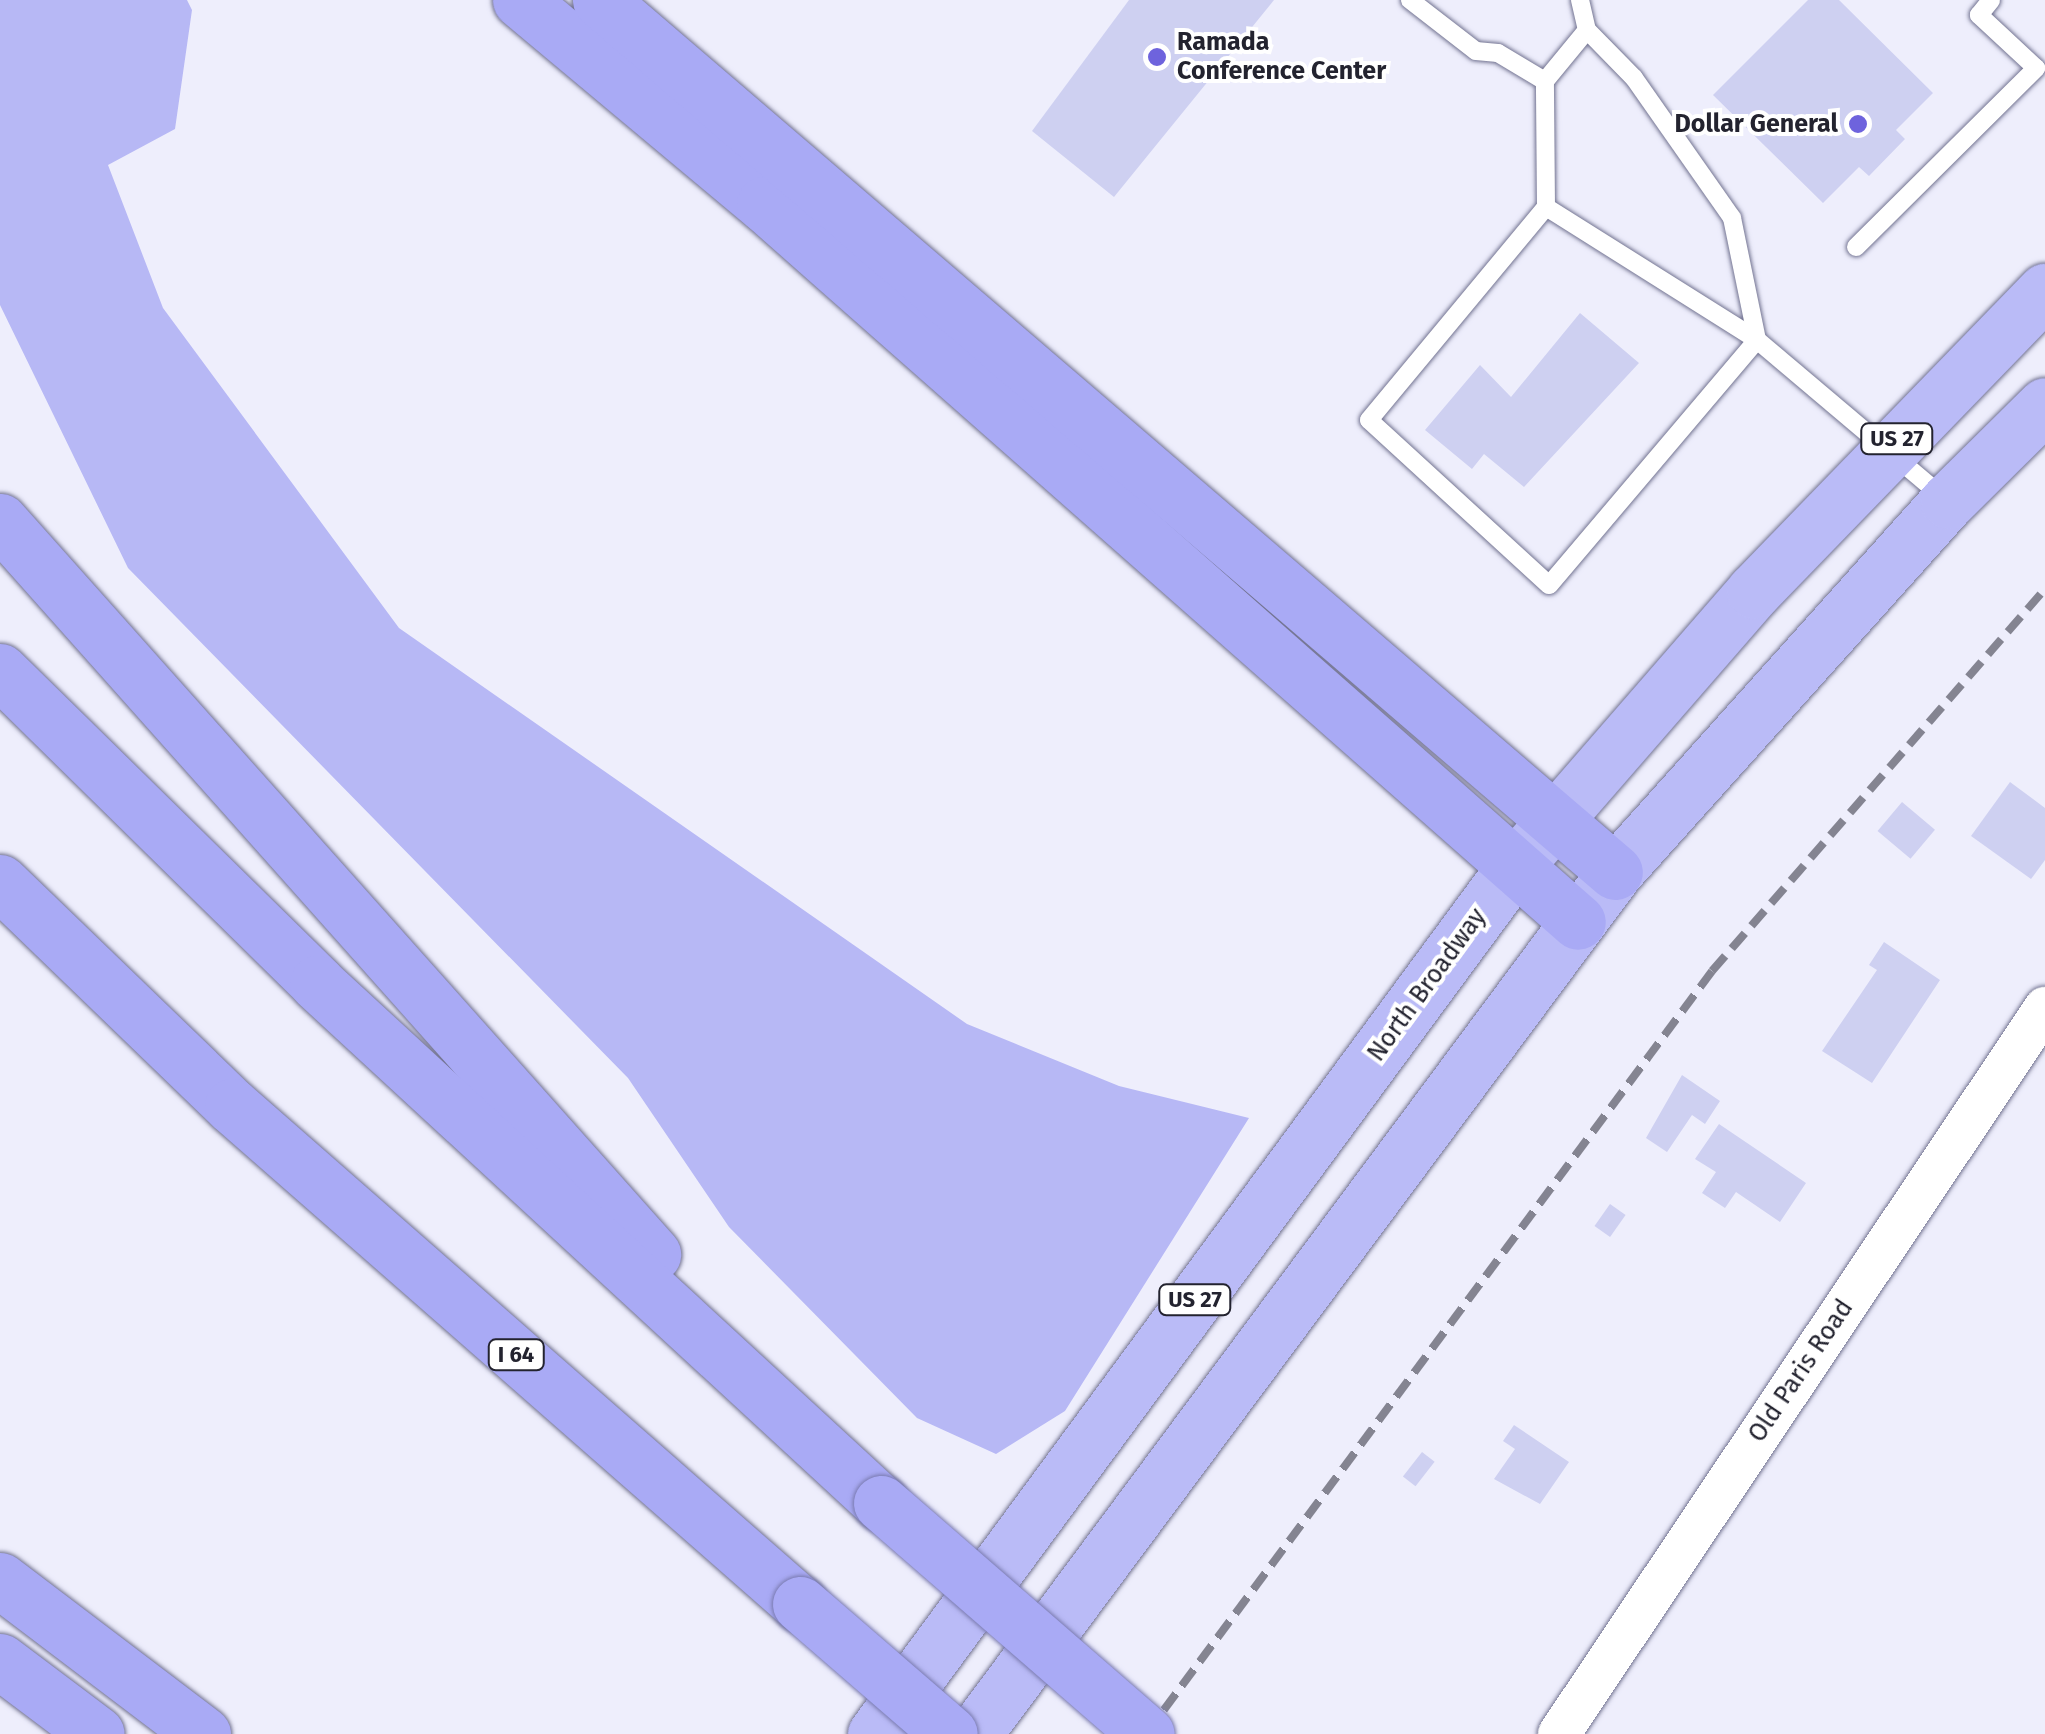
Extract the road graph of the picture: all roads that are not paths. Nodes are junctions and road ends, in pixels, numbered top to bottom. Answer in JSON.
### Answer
{"nodes":[{"id":1,"x":520,"y":0,"type":"edge"},
{"id":2,"x":600,"y":0,"type":"edge"},
{"id":3,"x":1410,"y":0,"type":"edge"},
{"id":4,"x":1580,"y":0,"type":"edge"},
{"id":5,"x":1992,"y":0,"type":"edge"},
{"id":6,"x":1587,"y":30,"type":"junction"},
{"id":7,"x":1545,"y":80,"type":"junction"},
{"id":8,"x":1546,"y":207,"type":"junction"},
{"id":9,"x":1856,"y":248,"type":"dead end"},
{"id":10,"x":2045,"y":291,"type":"edge"},
{"id":11,"x":1757,"y":340,"type":"junction"},
{"id":12,"x":2045,"y":405,"type":"edge"},
{"id":13,"x":1887,"y":450,"type":"junction"},
{"id":14,"x":1948,"y":501,"type":"junction"},
{"id":15,"x":0,"y":521,"type":"edge"},
{"id":16,"x":0,"y":671,"type":"edge"},
{"id":17,"x":1552,"y":820,"type":"junction"},
{"id":18,"x":1515,"y":866,"type":"junction"},
{"id":19,"x":1615,"y":872,"type":"junction"},
{"id":20,"x":0,"y":882,"type":"edge"},
{"id":21,"x":1578,"y":922,"type":"junction"},
{"id":22,"x":2045,"y":1008,"type":"edge"},
{"id":23,"x":770,"y":1401,"type":"junction"},
{"id":24,"x":0,"y":1580,"type":"edge"},
{"id":25,"x":0,"y":1662,"type":"edge"},
{"id":26,"x":97,"y":1734,"type":"edge"},
{"id":27,"x":203,"y":1734,"type":"edge"},
{"id":28,"x":875,"y":1734,"type":"edge"},
{"id":29,"x":950,"y":1734,"type":"edge"},
{"id":30,"x":974,"y":1734,"type":"edge"},
{"id":31,"x":1147,"y":1734,"type":"edge"},
{"id":32,"x":1559,"y":1734,"type":"edge"}],
"edges":[{"from":1,"to":18,"type":"highway"},
{"from":2,"to":17,"type":"highway"},
{"from":3,"to":7,"type":"lane"},
{"from":4,"to":6,"type":"lane"},
{"from":5,"to":9,"type":"lane"},
{"from":6,"to":7,"type":"lane"},
{"from":6,"to":11,"type":"lane"},
{"from":7,"to":8,"type":"lane"},
{"from":8,"to":11,"type":"lane"},
{"from":8,"to":11,"type":"lane"},
{"from":10,"to":13,"type":"highway","name":"North Broadway","number":"US 27"},
{"from":11,"to":13,"type":"lane"},
{"from":12,"to":14,"type":"highway"},
{"from":13,"to":14,"type":"lane"},
{"from":13,"to":17,"type":"highway","name":"North Broadway","number":"US 27"},
{"from":14,"to":19,"type":"highway"},
{"from":15,"to":23,"type":"highway"},
{"from":16,"to":23,"type":"highway"},
{"from":17,"to":18,"type":"highway","name":"North Broadway","number":"US 27"},
{"from":17,"to":19,"type":"highway"},
{"from":18,"to":21,"type":"highway"},
{"from":18,"to":28,"type":"highway","name":"North Broadway","number":"US 27"},
{"from":19,"to":21,"type":"highway"},
{"from":20,"to":29,"type":"highway","number":"I 64","bridge":true},
{"from":21,"to":30,"type":"highway"},
{"from":22,"to":32,"type":"street","name":"Old Paris Road"},
{"from":23,"to":31,"type":"highway","bridge":true},
{"from":24,"to":27,"type":"highway"},
{"from":25,"to":26,"type":"highway"}]}
